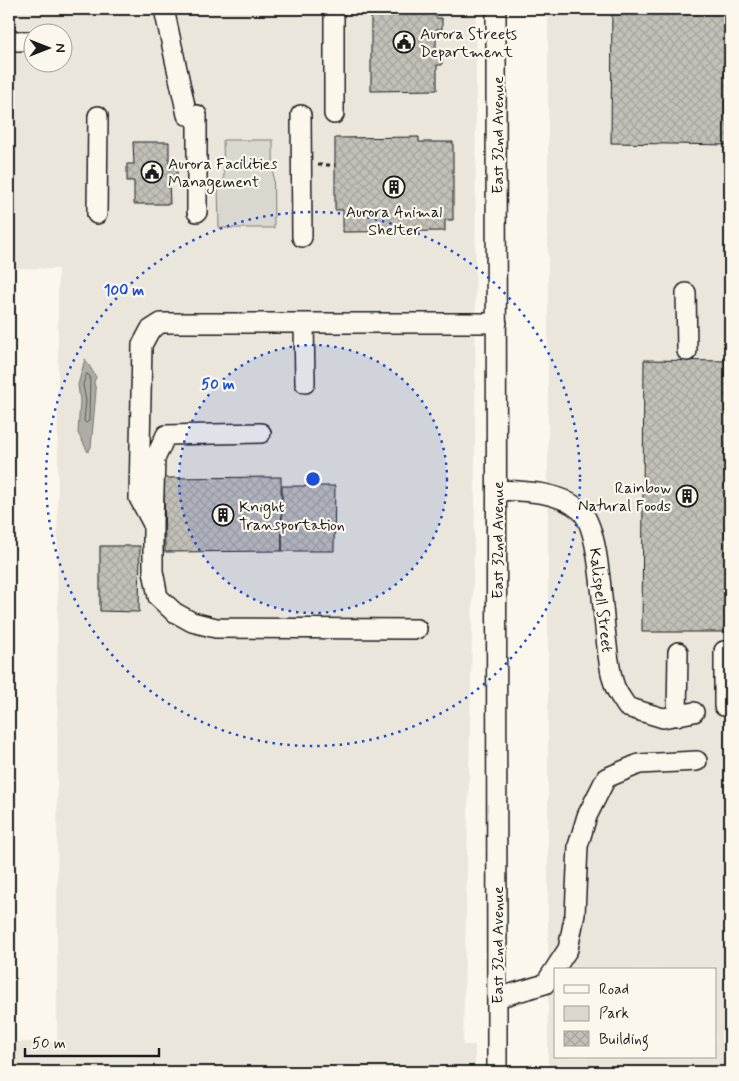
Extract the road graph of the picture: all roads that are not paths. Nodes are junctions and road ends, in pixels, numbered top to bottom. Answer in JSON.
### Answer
{"nodes":[{"id":1,"x":164,"y":9,"type":"edge"},
{"id":2,"x":334,"y":9,"type":"edge"},
{"id":3,"x":496,"y":9,"type":"edge"},
{"id":4,"x":9,"y":41,"type":"edge"},
{"id":5,"x":22,"y":41,"type":"edge"},
{"id":6,"x":334,"y":114,"type":"dead end"},
{"id":7,"x":301,"y":115,"type":"dead end"},
{"id":8,"x":98,"y":116,"type":"dead end"},
{"id":9,"x":197,"y":212,"type":"dead end"},
{"id":10,"x":97,"y":214,"type":"dead end"},
{"id":11,"x":302,"y":237,"type":"dead end"},
{"id":12,"x":686,"y":294,"type":"dead end"},
{"id":13,"x":304,"y":323,"type":"junction"},
{"id":14,"x":497,"y":323,"type":"junction"},
{"id":15,"x":687,"y":351,"type":"dead end"},
{"id":16,"x":305,"y":383,"type":"dead end"},
{"id":17,"x":261,"y":433,"type":"dead end"},
{"id":18,"x":497,"y":490,"type":"junction"},
{"id":19,"x":153,"y":524,"type":"junction"},
{"id":20,"x":417,"y":629,"type":"dead end"},
{"id":21,"x":724,"y":651,"type":"dead end"},
{"id":22,"x":678,"y":652,"type":"dead end"},
{"id":23,"x":724,"y":706,"type":"dead end"},
{"id":24,"x":697,"y":761,"type":"dead end"},
{"id":25,"x":556,"y":968,"type":"edge"},
{"id":26,"x":554,"y":970,"type":"edge"},
{"id":27,"x":497,"y":998,"type":"junction"},
{"id":28,"x":497,"y":1072,"type":"edge"}],
"edges":[{"from":1,"to":9,"type":"street"},
{"from":2,"to":6,"type":"street"},
{"from":3,"to":14,"type":"street","name":"East 32nd Avenue"},
{"from":4,"to":5,"type":"street"},
{"from":7,"to":11,"type":"street"},
{"from":8,"to":10,"type":"street"},
{"from":12,"to":15,"type":"street"},
{"from":13,"to":14,"type":"street"},
{"from":13,"to":16,"type":"street"},
{"from":13,"to":19,"type":"street"},
{"from":14,"to":18,"type":"street","name":"East 32nd Avenue"},
{"from":17,"to":19,"type":"street"},
{"from":18,"to":22,"type":"street","name":"Kalispell Street"},
{"from":18,"to":27,"type":"street","name":"East 32nd Avenue"},
{"from":19,"to":20,"type":"street"},
{"from":21,"to":23,"type":"street"},
{"from":24,"to":25,"type":"street"},
{"from":26,"to":27,"type":"street"},
{"from":27,"to":28,"type":"street","name":"East 32nd Avenue"}]}
